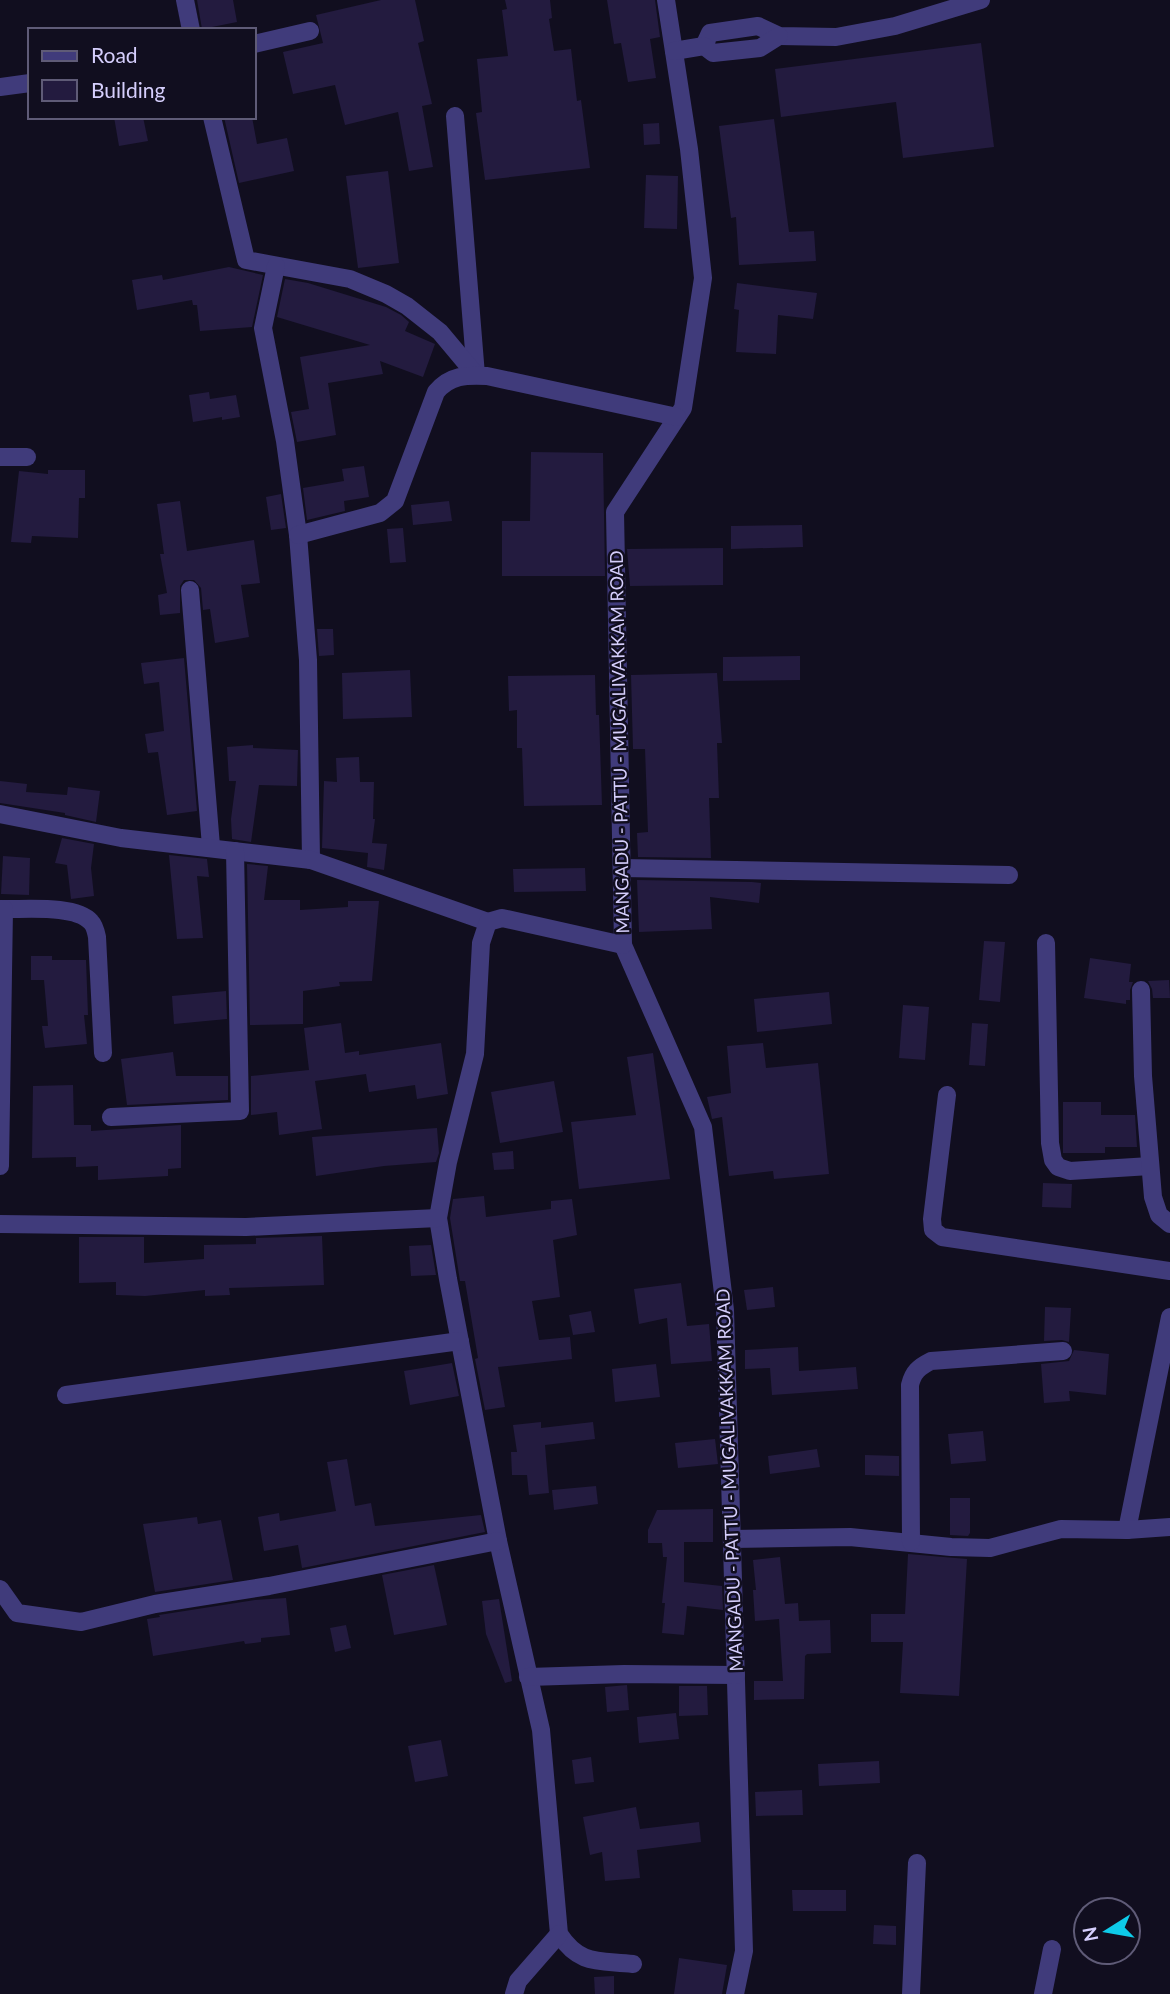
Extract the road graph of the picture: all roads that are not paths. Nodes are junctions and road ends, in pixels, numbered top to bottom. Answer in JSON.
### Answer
{"nodes":[{"id":1,"x":186,"y":0,"type":"edge"},
{"id":2,"x":666,"y":0,"type":"edge"},
{"id":3,"x":981,"y":0,"type":"edge"},
{"id":4,"x":191,"y":28,"type":"edge"},
{"id":5,"x":310,"y":31,"type":"dead end"},
{"id":6,"x":256,"y":44,"type":"edge"},
{"id":7,"x":674,"y":51,"type":"junction"},
{"id":8,"x":28,"y":83,"type":"edge"},
{"id":9,"x":0,"y":88,"type":"edge"},
{"id":10,"x":455,"y":116,"type":"dead end"},
{"id":11,"x":212,"y":119,"type":"edge"},
{"id":12,"x":275,"y":266,"type":"junction"},
{"id":13,"x":476,"y":375,"type":"junction"},
{"id":14,"x":677,"y":417,"type":"junction"},
{"id":15,"x":0,"y":457,"type":"edge"},
{"id":16,"x":27,"y":457,"type":"dead end"},
{"id":17,"x":298,"y":535,"type":"junction"},
{"id":18,"x":190,"y":590,"type":"dead end"},
{"id":19,"x":0,"y":814,"type":"edge"},
{"id":20,"x":211,"y":846,"type":"junction"},
{"id":21,"x":235,"y":851,"type":"junction"},
{"id":22,"x":311,"y":860,"type":"junction"},
{"id":23,"x":622,"y":868,"type":"junction"},
{"id":24,"x":1009,"y":875,"type":"dead end"},
{"id":25,"x":2,"y":909,"type":"edge"},
{"id":26,"x":488,"y":922,"type":"junction"},
{"id":27,"x":1046,"y":943,"type":"dead end"},
{"id":28,"x":623,"y":946,"type":"junction"},
{"id":29,"x":1141,"y":990,"type":"dead end"},
{"id":30,"x":103,"y":1053,"type":"dead end"},
{"id":31,"x":947,"y":1095,"type":"dead end"},
{"id":32,"x":111,"y":1117,"type":"dead end"},
{"id":33,"x":0,"y":1166,"type":"edge"},
{"id":34,"x":1150,"y":1166,"type":"junction"},
{"id":35,"x":439,"y":1218,"type":"junction"},
{"id":36,"x":0,"y":1224,"type":"edge"},
{"id":37,"x":1170,"y":1224,"type":"edge"},
{"id":38,"x":1170,"y":1271,"type":"edge"},
{"id":39,"x":1170,"y":1317,"type":"edge"},
{"id":40,"x":460,"y":1341,"type":"junction"},
{"id":41,"x":1063,"y":1351,"type":"dead end"},
{"id":42,"x":66,"y":1395,"type":"dead end"},
{"id":43,"x":1170,"y":1527,"type":"edge"},
{"id":44,"x":1127,"y":1530,"type":"junction"},
{"id":45,"x":732,"y":1539,"type":"junction"},
{"id":46,"x":498,"y":1541,"type":"junction"},
{"id":47,"x":911,"y":1542,"type":"junction"},
{"id":48,"x":0,"y":1589,"type":"edge"},
{"id":49,"x":736,"y":1675,"type":"junction"},
{"id":50,"x":528,"y":1677,"type":"junction"},
{"id":51,"x":917,"y":1863,"type":"dead end"},
{"id":52,"x":559,"y":1934,"type":"junction"},
{"id":53,"x":1052,"y":1949,"type":"dead end"},
{"id":54,"x":633,"y":1964,"type":"dead end"},
{"id":55,"x":514,"y":1994,"type":"edge"},
{"id":56,"x":735,"y":1994,"type":"edge"},
{"id":57,"x":911,"y":1994,"type":"edge"},
{"id":58,"x":1043,"y":1994,"type":"edge"}],
"edges":[{"from":1,"to":4,"type":"street"},
{"from":2,"to":7,"type":"street","name":"MANGADU - PATTU - MUGALIVAKKAM ROAD"},
{"from":3,"to":7,"type":"street"},
{"from":5,"to":6,"type":"street"},
{"from":7,"to":14,"type":"street","name":"MANGADU - PATTU - MUGALIVAKKAM ROAD"},
{"from":8,"to":9,"type":"street"},
{"from":10,"to":13,"type":"street"},
{"from":11,"to":12,"type":"street"},
{"from":12,"to":13,"type":"street"},
{"from":12,"to":17,"type":"street"},
{"from":13,"to":14,"type":"street"},
{"from":13,"to":17,"type":"street"},
{"from":14,"to":23,"type":"street","name":"MANGADU - PATTU - MUGALIVAKKAM ROAD"},
{"from":15,"to":16,"type":"street"},
{"from":17,"to":22,"type":"street"},
{"from":18,"to":20,"type":"street"},
{"from":19,"to":20,"type":"street"},
{"from":20,"to":21,"type":"street"},
{"from":21,"to":22,"type":"street"},
{"from":21,"to":32,"type":"street"},
{"from":22,"to":26,"type":"street"},
{"from":23,"to":24,"type":"street"},
{"from":23,"to":28,"type":"street","name":"MANGADU - PATTU - MUGALIVAKKAM ROAD"},
{"from":25,"to":30,"type":"street"},
{"from":25,"to":33,"type":"street"},
{"from":26,"to":28,"type":"street"},
{"from":26,"to":35,"type":"street"},
{"from":27,"to":34,"type":"street"},
{"from":28,"to":45,"type":"street","name":"MANGADU - PATTU - MUGALIVAKKAM ROAD"},
{"from":29,"to":34,"type":"street"},
{"from":31,"to":38,"type":"street"},
{"from":34,"to":37,"type":"street"},
{"from":35,"to":36,"type":"street"},
{"from":35,"to":40,"type":"street"},
{"from":39,"to":44,"type":"street"},
{"from":40,"to":42,"type":"street"},
{"from":40,"to":46,"type":"street"},
{"from":41,"to":47,"type":"street"},
{"from":43,"to":44,"type":"street"},
{"from":44,"to":47,"type":"street"},
{"from":45,"to":47,"type":"street"},
{"from":45,"to":49,"type":"street","name":"MANGADU - PATTU - MUGALIVAKKAM ROAD"},
{"from":46,"to":48,"type":"street"},
{"from":46,"to":50,"type":"street"},
{"from":49,"to":50,"type":"street"},
{"from":49,"to":56,"type":"street","name":"MANGADU - PATTU - MUGALIVAKKAM ROAD"},
{"from":50,"to":52,"type":"street"},
{"from":51,"to":57,"type":"street"},
{"from":52,"to":54,"type":"street"},
{"from":52,"to":55,"type":"street"},
{"from":53,"to":58,"type":"street"}]}
